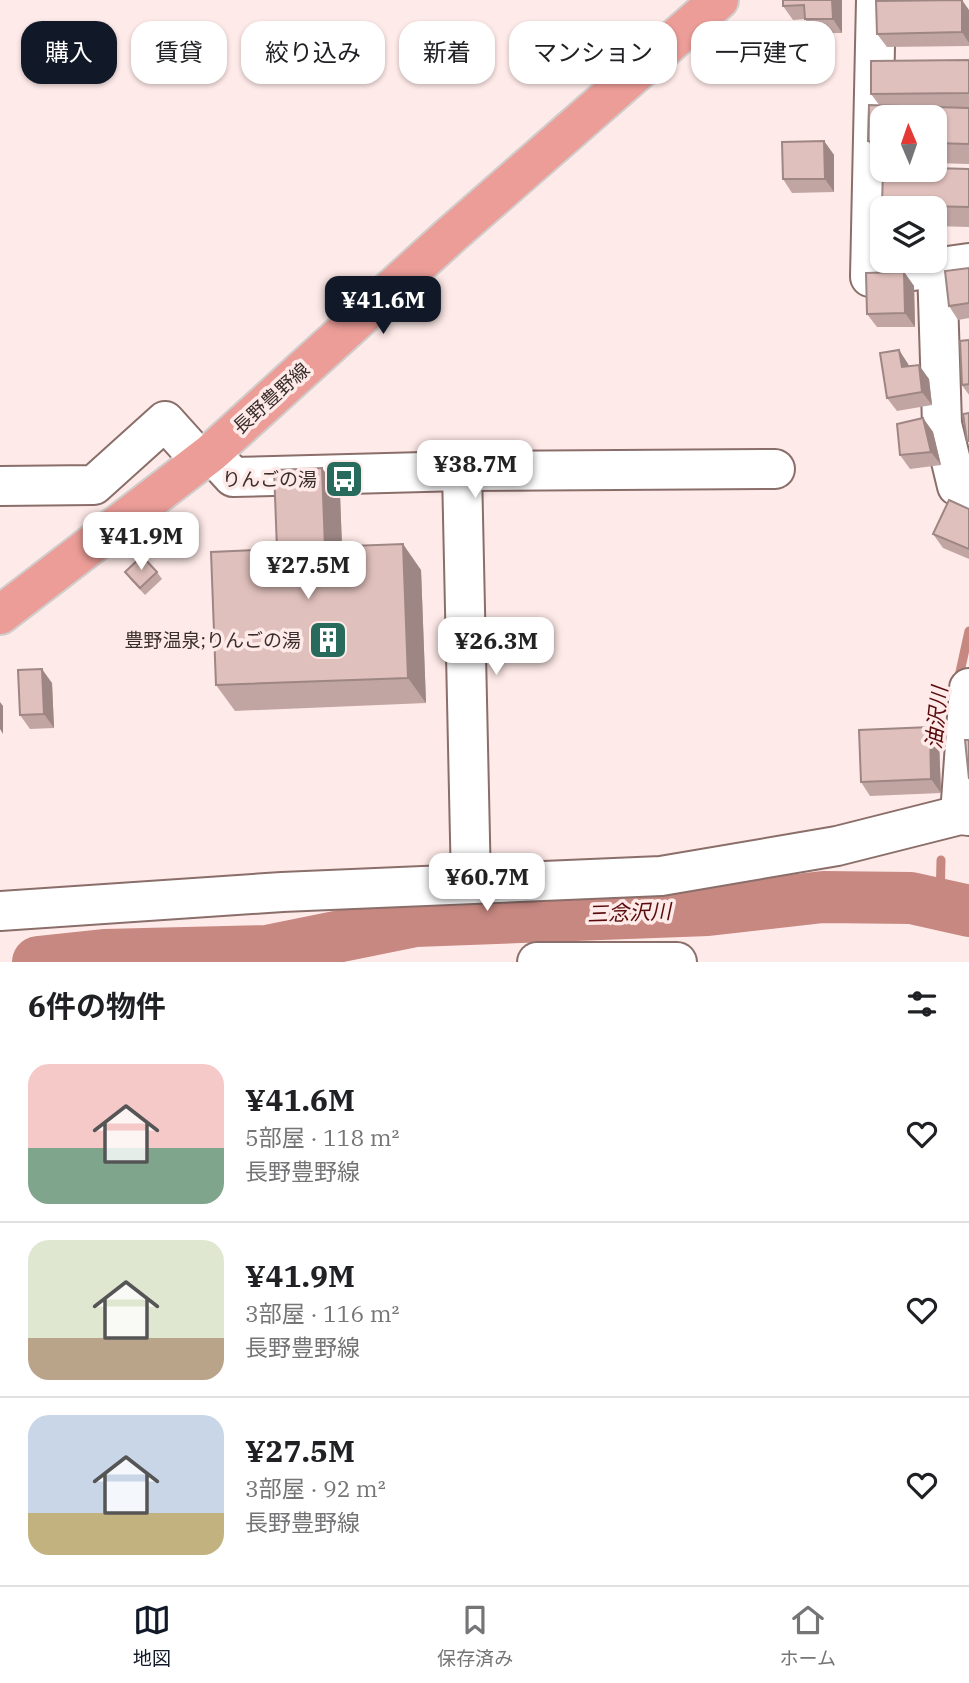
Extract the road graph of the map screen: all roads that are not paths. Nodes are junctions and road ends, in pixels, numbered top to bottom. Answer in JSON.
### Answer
{"nodes":[{"id":1,"x":719,"y":0,"type":"edge"},
{"id":2,"x":876,"y":0,"type":"edge"},
{"id":3,"x":953,"y":265,"type":"edge"},
{"id":4,"x":206,"y":457,"type":"junction"},
{"id":5,"x":775,"y":469,"type":"dead end"},
{"id":6,"x":462,"y":471,"type":"junction"},
{"id":7,"x":0,"y":486,"type":"edge"},
{"id":8,"x":969,"y":492,"type":"edge"},
{"id":9,"x":0,"y":615,"type":"edge"},
{"id":10,"x":969,"y":688,"type":"edge"},
{"id":11,"x":966,"y":742,"type":"edge"},
{"id":12,"x":964,"y":816,"type":"edge"},
{"id":13,"x":471,"y":884,"type":"junction"},
{"id":14,"x":0,"y":911,"type":"edge"},
{"id":15,"x":537,"y":962,"type":"edge"},
{"id":16,"x":677,"y":962,"type":"edge"}],
"edges":[{"from":1,"to":4,"type":"main road","name":"長野豊野線"},
{"from":2,"to":3,"type":"street"},
{"from":3,"to":8,"type":"street"},
{"from":4,"to":6,"type":"street"},
{"from":4,"to":7,"type":"street"},
{"from":4,"to":9,"type":"main road","name":"長野豊野線"},
{"from":5,"to":6,"type":"street"},
{"from":6,"to":13,"type":"street"},
{"from":10,"to":11,"type":"street"},
{"from":11,"to":12,"type":"street"},
{"from":12,"to":13,"type":"street"},
{"from":13,"to":14,"type":"street"},
{"from":15,"to":16,"type":"street"}]}
